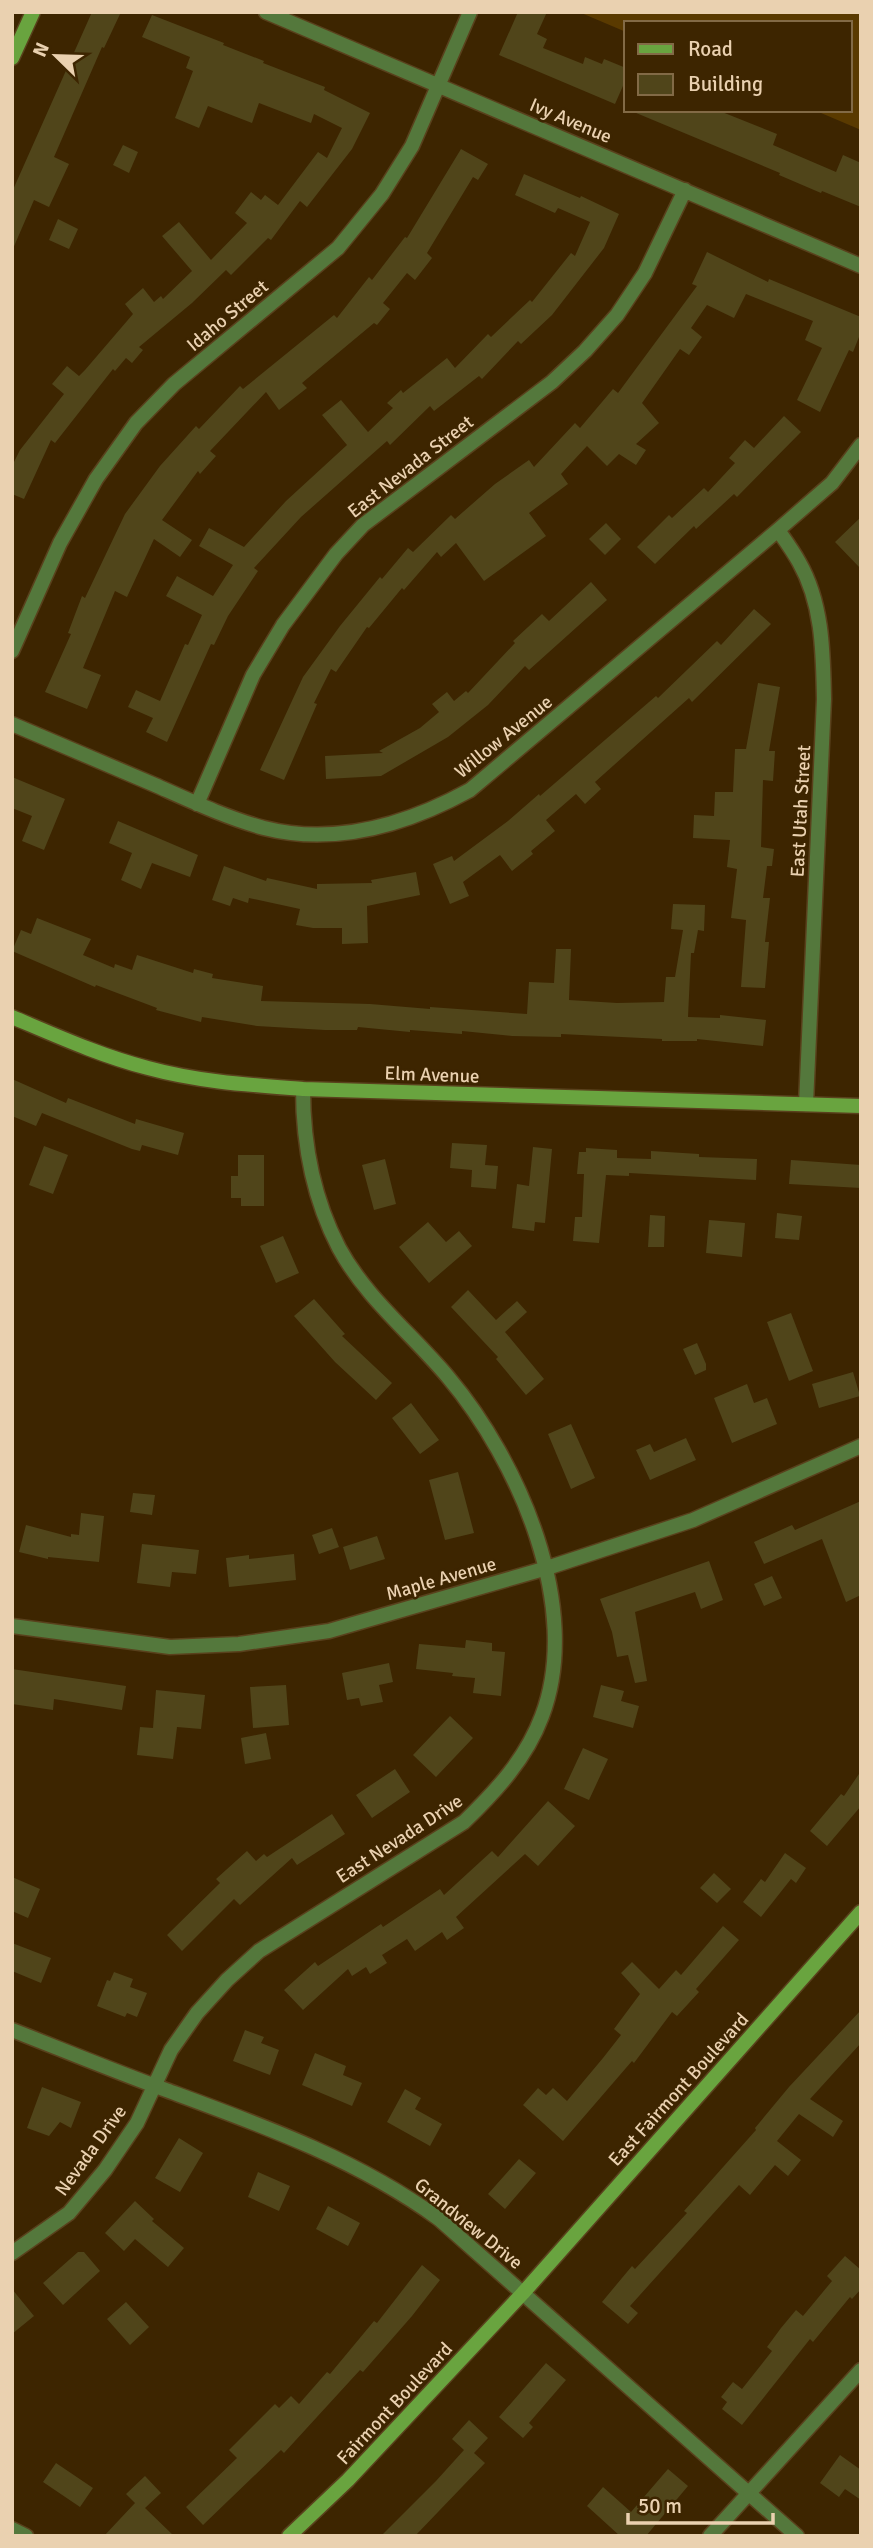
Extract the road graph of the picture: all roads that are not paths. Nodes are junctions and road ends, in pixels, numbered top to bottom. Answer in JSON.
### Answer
{"nodes":[{"id":1,"x":33,"y":12,"type":"edge"},
{"id":2,"x":266,"y":12,"type":"edge"},
{"id":3,"x":470,"y":12,"type":"edge"},
{"id":4,"x":12,"y":58,"type":"edge"},
{"id":5,"x":440,"y":86,"type":"junction"},
{"id":6,"x":685,"y":190,"type":"junction"},
{"id":7,"x":861,"y":266,"type":"edge"},
{"id":8,"x":861,"y":445,"type":"edge"},
{"id":9,"x":778,"y":530,"type":"junction"},
{"id":10,"x":12,"y":651,"type":"edge"},
{"id":11,"x":12,"y":724,"type":"edge"},
{"id":12,"x":198,"y":804,"type":"junction"},
{"id":13,"x":12,"y":1017,"type":"edge"},
{"id":14,"x":303,"y":1089,"type":"junction"},
{"id":15,"x":806,"y":1104,"type":"junction"},
{"id":16,"x":861,"y":1106,"type":"edge"},
{"id":17,"x":861,"y":1446,"type":"edge"},
{"id":18,"x":547,"y":1568,"type":"junction"},
{"id":19,"x":12,"y":1626,"type":"edge"},
{"id":20,"x":861,"y":1912,"type":"edge"},
{"id":21,"x":12,"y":2030,"type":"edge"},
{"id":22,"x":154,"y":2086,"type":"junction"},
{"id":23,"x":12,"y":2253,"type":"edge"},
{"id":24,"x":523,"y":2292,"type":"junction"},
{"id":25,"x":861,"y":2370,"type":"edge"},
{"id":26,"x":749,"y":2495,"type":"junction"},
{"id":27,"x":12,"y":2529,"type":"edge"},
{"id":28,"x":26,"y":2536,"type":"edge"},
{"id":29,"x":289,"y":2536,"type":"edge"},
{"id":30,"x":710,"y":2536,"type":"edge"},
{"id":31,"x":797,"y":2536,"type":"edge"}],
"edges":[{"from":1,"to":4,"type":"street"},
{"from":2,"to":5,"type":"street","name":"Ivy Avenue"},
{"from":3,"to":5,"type":"street","name":"Idaho Street"},
{"from":5,"to":6,"type":"street","name":"Ivy Avenue"},
{"from":5,"to":10,"type":"street","name":"Idaho Street"},
{"from":6,"to":7,"type":"street","name":"Ivy Avenue"},
{"from":6,"to":12,"type":"street","name":"East Nevada Street"},
{"from":8,"to":9,"type":"street","name":"Willow Avenue"},
{"from":9,"to":12,"type":"street","name":"Willow Avenue"},
{"from":9,"to":15,"type":"street","name":"East Utah Street"},
{"from":11,"to":12,"type":"street","name":"Willow Avenue"},
{"from":13,"to":14,"type":"street","name":"Elm Avenue"},
{"from":14,"to":15,"type":"street","name":"Elm Avenue"},
{"from":14,"to":18,"type":"street","name":"East Nevada Drive"},
{"from":15,"to":16,"type":"street","name":"Elm Avenue"},
{"from":17,"to":18,"type":"street","name":"Maple Avenue"},
{"from":18,"to":19,"type":"street","name":"Maple Avenue"},
{"from":18,"to":22,"type":"street","name":"East Nevada Drive"},
{"from":20,"to":24,"type":"street","name":"East Fairmont Boulevard"},
{"from":21,"to":22,"type":"street","name":"Grandview Drive"},
{"from":22,"to":23,"type":"street","name":"Nevada Drive"},
{"from":22,"to":24,"type":"street","name":"Grandview Drive"},
{"from":24,"to":26,"type":"street","name":"Grandview Drive"},
{"from":24,"to":29,"type":"street","name":"Fairmont Boulevard"},
{"from":25,"to":26,"type":"street"},
{"from":26,"to":30,"type":"street"},
{"from":26,"to":31,"type":"street","name":"Grandview Drive"},
{"from":27,"to":28,"type":"street"}]}
